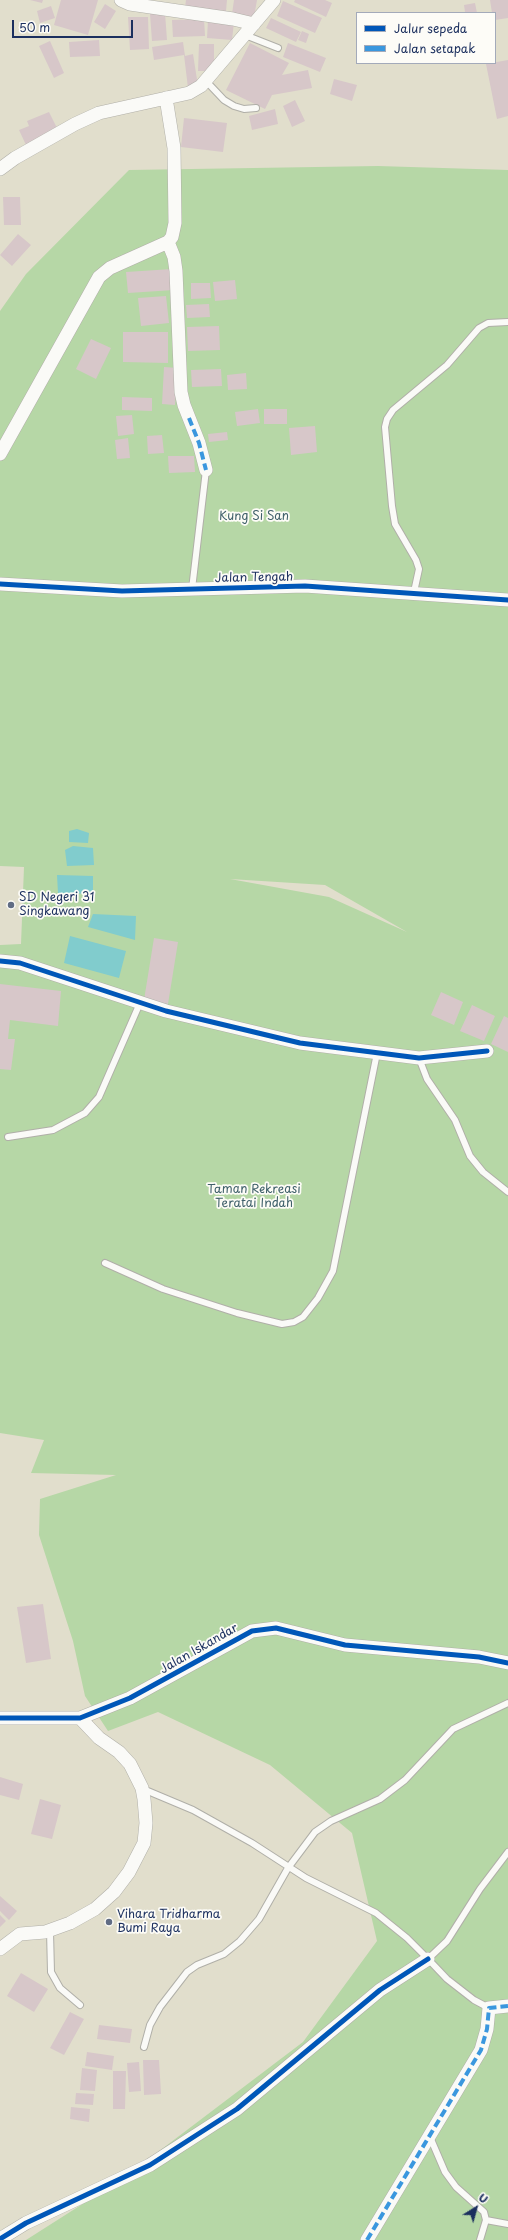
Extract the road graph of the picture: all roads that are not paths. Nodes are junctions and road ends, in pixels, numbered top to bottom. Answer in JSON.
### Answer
{"nodes":[{"id":1,"x":122,"y":0,"type":"edge"},
{"id":2,"x":274,"y":0,"type":"edge"},
{"id":3,"x":254,"y":24,"type":"junction"},
{"id":4,"x":245,"y":35,"type":"junction"},
{"id":5,"x":278,"y":48,"type":"dead end"},
{"id":6,"x":206,"y":81,"type":"junction"},
{"id":7,"x":166,"y":98,"type":"junction"},
{"id":8,"x":256,"y":108,"type":"dead end"},
{"id":9,"x":0,"y":169,"type":"edge"},
{"id":10,"x":168,"y":242,"type":"junction"},
{"id":11,"x":508,"y":322,"type":"edge"},
{"id":12,"x":0,"y":454,"type":"edge"},
{"id":13,"x":206,"y":470,"type":"joint"},
{"id":14,"x":0,"y":584,"type":"edge"},
{"id":15,"x":192,"y":589,"type":"junction"},
{"id":16,"x":414,"y":592,"type":"junction"},
{"id":17,"x":508,"y":600,"type":"edge"},
{"id":18,"x":0,"y":961,"type":"edge"},
{"id":19,"x":140,"y":1003,"type":"junction"},
{"id":20,"x":487,"y":1051,"type":"dead end"},
{"id":21,"x":377,"y":1052,"type":"junction"},
{"id":22,"x":419,"y":1058,"type":"junction"},
{"id":23,"x":8,"y":1137,"type":"dead end"},
{"id":24,"x":508,"y":1192,"type":"edge"},
{"id":25,"x":105,"y":1263,"type":"dead end"},
{"id":26,"x":508,"y":1663,"type":"edge"},
{"id":27,"x":508,"y":1703,"type":"edge"},
{"id":28,"x":0,"y":1718,"type":"edge"},
{"id":29,"x":80,"y":1718,"type":"junction"},
{"id":30,"x":142,"y":1788,"type":"junction"},
{"id":31,"x":508,"y":1852,"type":"edge"},
{"id":32,"x":288,"y":1868,"type":"junction"},
{"id":33,"x":50,"y":1930,"type":"junction"},
{"id":34,"x":0,"y":1949,"type":"edge"},
{"id":35,"x":428,"y":1959,"type":"junction"},
{"id":36,"x":80,"y":2005,"type":"dead end"},
{"id":37,"x":508,"y":2006,"type":"edge"},
{"id":38,"x":489,"y":2008,"type":"junction"},
{"id":39,"x":144,"y":2047,"type":"dead end"},
{"id":40,"x":429,"y":2136,"type":"junction"},
{"id":41,"x":486,"y":2220,"type":"junction"},
{"id":42,"x":508,"y":2224,"type":"edge"},
{"id":43,"x":0,"y":2238,"type":"edge"},
{"id":44,"x":367,"y":2240,"type":"edge"},
{"id":45,"x":480,"y":2240,"type":"edge"}],
"edges":[{"from":1,"to":3,"type":"street"},
{"from":2,"to":3,"type":"street"},
{"from":3,"to":4,"type":"street"},
{"from":4,"to":5,"type":"lane"},
{"from":4,"to":6,"type":"street"},
{"from":6,"to":7,"type":"street"},
{"from":6,"to":8,"type":"lane"},
{"from":7,"to":9,"type":"street"},
{"from":7,"to":10,"type":"street"},
{"from":10,"to":12,"type":"street"},
{"from":10,"to":13,"type":"street"},
{"from":11,"to":16,"type":"lane"},
{"from":13,"to":15,"type":"lane"},
{"from":14,"to":15,"type":"street","name":"Jalan Tengah"},
{"from":15,"to":16,"type":"street","name":"Jalan Tengah"},
{"from":16,"to":17,"type":"street","name":"Jalan Tengah"},
{"from":18,"to":19,"type":"street"},
{"from":19,"to":21,"type":"street"},
{"from":19,"to":23,"type":"lane"},
{"from":20,"to":22,"type":"street"},
{"from":21,"to":22,"type":"street"},
{"from":21,"to":25,"type":"lane"},
{"from":22,"to":24,"type":"lane"},
{"from":26,"to":29,"type":"street","name":"Jalan Iskandar"},
{"from":27,"to":32,"type":"lane"},
{"from":28,"to":29,"type":"street","name":"Jalan Iskandar"},
{"from":29,"to":30,"type":"street"},
{"from":30,"to":32,"type":"lane"},
{"from":30,"to":33,"type":"street"},
{"from":31,"to":35,"type":"lane"},
{"from":32,"to":35,"type":"lane"},
{"from":32,"to":39,"type":"lane"},
{"from":33,"to":34,"type":"street"},
{"from":33,"to":36,"type":"lane"},
{"from":35,"to":38,"type":"lane"},
{"from":35,"to":43,"type":"street"},
{"from":37,"to":38,"type":"street"},
{"from":38,"to":40,"type":"street"},
{"from":40,"to":41,"type":"lane"},
{"from":40,"to":44,"type":"street"},
{"from":41,"to":42,"type":"lane"},
{"from":41,"to":45,"type":"lane"}]}
